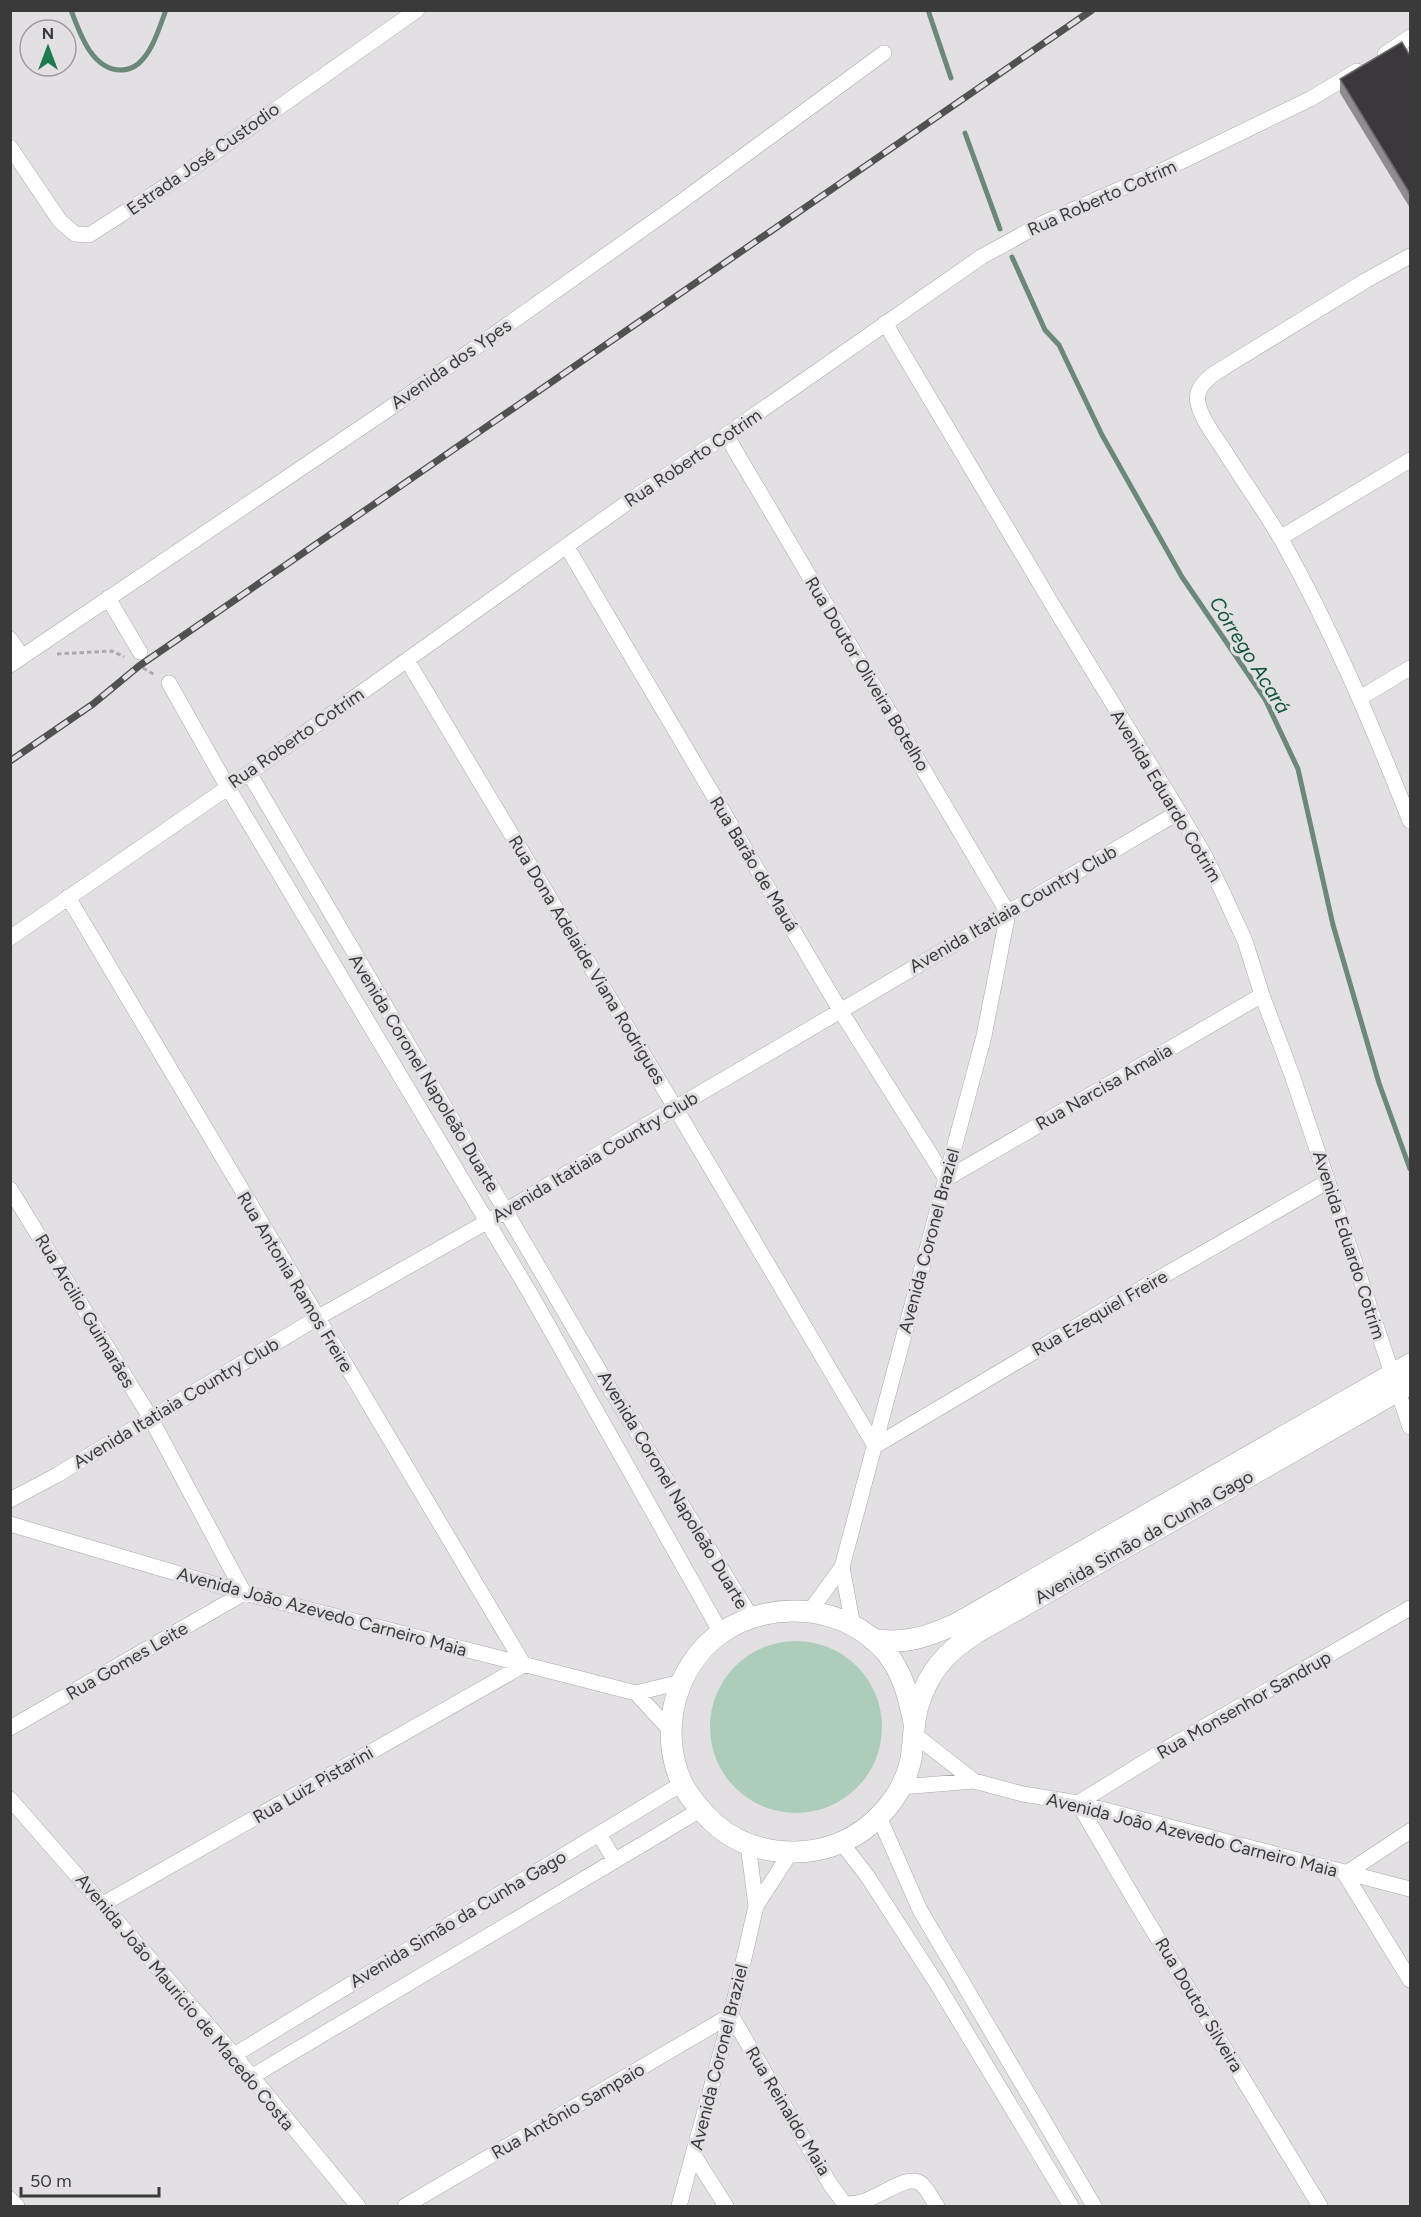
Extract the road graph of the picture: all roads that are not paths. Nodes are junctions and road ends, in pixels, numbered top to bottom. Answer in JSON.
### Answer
{"nodes":[{"id":1,"x":417,"y":10,"type":"edge"},
{"id":2,"x":1410,"y":37,"type":"edge"},
{"id":3,"x":884,"y":53,"type":"dead end"},
{"id":4,"x":10,"y":147,"type":"edge"},
{"id":5,"x":1410,"y":256,"type":"edge"},
{"id":6,"x":885,"y":322,"type":"junction"},
{"id":7,"x":726,"y":435,"type":"junction"},
{"id":8,"x":1410,"y":460,"type":"edge"},
{"id":9,"x":1280,"y":538,"type":"junction"},
{"id":10,"x":567,"y":547,"type":"junction"},
{"id":11,"x":108,"y":598,"type":"junction"},
{"id":12,"x":10,"y":639,"type":"edge"},
{"id":13,"x":137,"y":659,"type":"road end"},
{"id":14,"x":16,"y":660,"type":"edge"},
{"id":15,"x":407,"y":660,"type":"junction"},
{"id":16,"x":1410,"y":668,"type":"edge"},
{"id":17,"x":169,"y":683,"type":"road end"},
{"id":18,"x":1360,"y":698,"type":"junction"},
{"id":19,"x":249,"y":773,"type":"junction"},
{"id":20,"x":227,"y":786,"type":"junction"},
{"id":21,"x":1179,"y":812,"type":"junction"},
{"id":22,"x":1410,"y":821,"type":"edge"},
{"id":23,"x":68,"y":897,"type":"junction"},
{"id":24,"x":1008,"y":913,"type":"junction"},
{"id":25,"x":10,"y":938,"type":"edge"},
{"id":26,"x":1262,"y":995,"type":"junction"},
{"id":27,"x":840,"y":1010,"type":"junction"},
{"id":28,"x":675,"y":1108,"type":"junction"},
{"id":29,"x":946,"y":1179,"type":"junction"},
{"id":30,"x":1328,"y":1182,"type":"junction"},
{"id":31,"x":10,"y":1189,"type":"edge"},
{"id":32,"x":506,"y":1211,"type":"junction"},
{"id":33,"x":486,"y":1221,"type":"junction"},
{"id":34,"x":317,"y":1318,"type":"junction"},
{"id":35,"x":1403,"y":1379,"type":"edge"},
{"id":36,"x":150,"y":1417,"type":"junction"},
{"id":37,"x":1410,"y":1427,"type":"edge"},
{"id":38,"x":875,"y":1446,"type":"junction"},
{"id":39,"x":10,"y":1500,"type":"edge"},
{"id":40,"x":10,"y":1524,"type":"edge"},
{"id":41,"x":842,"y":1567,"type":"junction"},
{"id":42,"x":244,"y":1593,"type":"junction"},
{"id":43,"x":1410,"y":1608,"type":"edge"},
{"id":44,"x":810,"y":1611,"type":"junction"},
{"id":45,"x":751,"y":1617,"type":"junction"},
{"id":46,"x":853,"y":1626,"type":"junction"},
{"id":47,"x":961,"y":1632,"type":"junction"},
{"id":48,"x":721,"y":1633,"type":"junction"},
{"id":49,"x":872,"y":1639,"type":"junction"},
{"id":50,"x":524,"y":1665,"type":"junction"},
{"id":51,"x":681,"y":1682,"type":"junction"},
{"id":52,"x":636,"y":1693,"type":"junction"},
{"id":53,"x":10,"y":1728,"type":"edge"},
{"id":54,"x":914,"y":1729,"type":"junction"},
{"id":55,"x":671,"y":1731,"type":"junction"},
{"id":56,"x":974,"y":1781,"type":"junction"},
{"id":57,"x":683,"y":1784,"type":"junction"},
{"id":58,"x":901,"y":1787,"type":"junction"},
{"id":59,"x":10,"y":1799,"type":"edge"},
{"id":60,"x":1078,"y":1803,"type":"junction"},
{"id":61,"x":700,"y":1810,"type":"junction"},
{"id":62,"x":879,"y":1817,"type":"junction"},
{"id":63,"x":1410,"y":1831,"type":"edge"},
{"id":64,"x":599,"y":1834,"type":"junction"},
{"id":65,"x":841,"y":1842,"type":"junction"},
{"id":66,"x":748,"y":1844,"type":"junction"},
{"id":67,"x":791,"y":1852,"type":"junction"},
{"id":68,"x":615,"y":1861,"type":"junction"},
{"id":69,"x":1346,"y":1874,"type":"junction"},
{"id":70,"x":1410,"y":1889,"type":"edge"},
{"id":71,"x":103,"y":1904,"type":"junction"},
{"id":72,"x":756,"y":1906,"type":"junction"},
{"id":73,"x":1410,"y":1980,"type":"edge"},
{"id":74,"x":731,"y":2015,"type":"junction"},
{"id":75,"x":234,"y":2055,"type":"junction"},
{"id":76,"x":250,"y":2077,"type":"junction"},
{"id":77,"x":693,"y":2154,"type":"junction"},
{"id":78,"x":10,"y":2199,"type":"edge"},
{"id":79,"x":17,"y":2206,"type":"edge"},
{"id":80,"x":358,"y":2206,"type":"edge"},
{"id":81,"x":405,"y":2206,"type":"edge"},
{"id":82,"x":679,"y":2206,"type":"edge"},
{"id":83,"x":726,"y":2206,"type":"edge"},
{"id":84,"x":937,"y":2206,"type":"edge"},
{"id":85,"x":1071,"y":2206,"type":"edge"},
{"id":86,"x":1094,"y":2206,"type":"edge"},
{"id":87,"x":1320,"y":2206,"type":"edge"}],
"edges":[{"from":1,"to":4,"type":"street","name":"Estrada José Custodio"},
{"from":2,"to":6,"type":"street","name":"Rua Roberto Cotrim"},
{"from":3,"to":11,"type":"street","name":"Avenida dos Ypes"},
{"from":5,"to":9,"type":"street"},
{"from":6,"to":7,"type":"street","name":"Rua Roberto Cotrim"},
{"from":6,"to":21,"type":"street","name":"Avenida Eduardo Cotrim"},
{"from":7,"to":10,"type":"street","name":"Rua Roberto Cotrim"},
{"from":7,"to":24,"type":"street","name":"Rua Doutor Oliveira Botelho"},
{"from":8,"to":9,"type":"street"},
{"from":9,"to":18,"type":"street"},
{"from":10,"to":15,"type":"street","name":"Rua Roberto Cotrim"},
{"from":10,"to":27,"type":"street","name":"Rua Barão de Mauá"},
{"from":11,"to":13,"type":"street"},
{"from":11,"to":14,"type":"street","name":"Avenida dos Ypes"},
{"from":12,"to":14,"type":"street"},
{"from":15,"to":19,"type":"street","name":"Rua Roberto Cotrim"},
{"from":15,"to":28,"type":"street","name":"Rua Dona Adelaide Viana Rodrigues"},
{"from":16,"to":18,"type":"street"},
{"from":17,"to":20,"type":"street","name":"Avenida Coronel Napoleão Duarte"},
{"from":18,"to":22,"type":"street"},
{"from":19,"to":20,"type":"street","name":"Rua Roberto Cotrim"},
{"from":19,"to":32,"type":"street","name":"Avenida Coronel Napoleão Duarte"},
{"from":20,"to":23,"type":"street","name":"Rua Roberto Cotrim"},
{"from":20,"to":33,"type":"street","name":"Avenida Coronel Napoleão Duarte"},
{"from":21,"to":24,"type":"street","name":"Avenida Itatiaia Country Club"},
{"from":21,"to":26,"type":"street","name":"Avenida Eduardo Cotrim"},
{"from":23,"to":25,"type":"street","name":"Rua Roberto Cotrim"},
{"from":23,"to":34,"type":"street","name":"Rua Antonia Ramos Freire"},
{"from":24,"to":27,"type":"street","name":"Avenida Itatiaia Country Club"},
{"from":24,"to":29,"type":"street","name":"Avenida Coronel Braziel"},
{"from":26,"to":29,"type":"street","name":"Rua Narcisa Amalia"},
{"from":26,"to":30,"type":"street","name":"Avenida Eduardo Cotrim"},
{"from":27,"to":28,"type":"street","name":"Avenida Itatiaia Country Club"},
{"from":27,"to":29,"type":"street","name":"Rua Barão de Mauá"},
{"from":28,"to":32,"type":"street","name":"Avenida Itatiaia Country Club"},
{"from":28,"to":38,"type":"street","name":"Rua Dona Adelaide Viana Rodrigues"},
{"from":29,"to":38,"type":"street","name":"Avenida Coronel Braziel"},
{"from":30,"to":35,"type":"street","name":"Avenida Eduardo Cotrim"},
{"from":30,"to":38,"type":"street","name":"Rua Ezequiel Freire"},
{"from":31,"to":36,"type":"street","name":"Rua Arcilio Guimarães"},
{"from":32,"to":33,"type":"street","name":"Avenida Itatiaia Country Club"},
{"from":32,"to":45,"type":"street","name":"Avenida Coronel Napoleão Duarte"},
{"from":33,"to":34,"type":"street","name":"Avenida Itatiaia Country Club"},
{"from":33,"to":48,"type":"street","name":"Avenida Coronel Napoleão Duarte"},
{"from":34,"to":36,"type":"street","name":"Avenida Itatiaia Country Club"},
{"from":34,"to":50,"type":"street","name":"Rua Antonia Ramos Freire"},
{"from":35,"to":37,"type":"street","name":"Avenida Eduardo Cotrim"},
{"from":35,"to":47,"type":"street","name":"Avenida Simão da Cunha Gago"},
{"from":36,"to":39,"type":"street","name":"Avenida Itatiaia Country Club"},
{"from":36,"to":42,"type":"street","name":"Rua Arcilio Guimarães"},
{"from":38,"to":41,"type":"street","name":"Avenida Coronel Braziel"},
{"from":40,"to":42,"type":"street","name":"Avenida João Azevedo Carneiro Maia"},
{"from":41,"to":44,"type":"street","name":"Avenida Coronel Braziel"},
{"from":41,"to":46,"type":"street","name":"Avenida Coronel Braziel"},
{"from":42,"to":50,"type":"street","name":"Avenida João Azevedo Carneiro Maia"},
{"from":42,"to":53,"type":"street","name":"Rua Gomes Leite"},
{"from":43,"to":60,"type":"street","name":"Rua Monsenhor Sandrup"},
{"from":44,"to":45,"type":"street","name":"Avenida Simão da Cunha Gago"},
{"from":44,"to":46,"type":"street","name":"Avenida Simão da Cunha Gago"},
{"from":45,"to":48,"type":"street","name":"Avenida Simão da Cunha Gago"},
{"from":46,"to":49,"type":"street","name":"Avenida Simão da Cunha Gago"},
{"from":47,"to":49,"type":"street","name":"Avenida Simão da Cunha Gago"},
{"from":47,"to":54,"type":"street","name":"Avenida Simão da Cunha Gago"},
{"from":48,"to":51,"type":"street","name":"Avenida Simão da Cunha Gago"},
{"from":49,"to":54,"type":"street","name":"Avenida Simão da Cunha Gago"},
{"from":50,"to":52,"type":"street","name":"Avenida João Azevedo Carneiro Maia"},
{"from":50,"to":71,"type":"street","name":"Rua Luiz Pistarini"},
{"from":51,"to":52,"type":"street","name":"Avenida João Azevedo Carneiro Maia"},
{"from":51,"to":55,"type":"street","name":"Avenida Simão da Cunha Gago"},
{"from":52,"to":55,"type":"street"},
{"from":54,"to":56,"type":"street","name":"Avenida João Azevedo Carneiro Maia"},
{"from":54,"to":58,"type":"street","name":"Avenida Simão da Cunha Gago"},
{"from":55,"to":57,"type":"street","name":"Avenida Simão da Cunha Gago"},
{"from":56,"to":58,"type":"street","name":"Avenida João Azevedo Carneiro Maia"},
{"from":56,"to":60,"type":"street","name":"Avenida João Azevedo Carneiro Maia"},
{"from":57,"to":61,"type":"street","name":"Avenida Simão da Cunha Gago"},
{"from":57,"to":64,"type":"street","name":"Avenida Simão da Cunha Gago"},
{"from":58,"to":62,"type":"street","name":"Avenida Simão da Cunha Gago"},
{"from":59,"to":71,"type":"street","name":"Avenida João Mauricio de Macedo Costa"},
{"from":60,"to":69,"type":"street","name":"Avenida João Azevedo Carneiro Maia"},
{"from":60,"to":87,"type":"street","name":"Rua Doutor Silveira"},
{"from":61,"to":66,"type":"street","name":"Avenida Simão da Cunha Gago"},
{"from":61,"to":68,"type":"street","name":"Avenida Simão da Cunha Gago"},
{"from":62,"to":65,"type":"street","name":"Avenida Simão da Cunha Gago"},
{"from":62,"to":86,"type":"street"},
{"from":63,"to":69,"type":"street"},
{"from":64,"to":68,"type":"street"},
{"from":64,"to":75,"type":"street","name":"Avenida Simão da Cunha Gago"},
{"from":65,"to":67,"type":"street","name":"Avenida Simão da Cunha Gago"},
{"from":65,"to":85,"type":"street"},
{"from":66,"to":67,"type":"street","name":"Avenida Simão da Cunha Gago"},
{"from":66,"to":72,"type":"street","name":"Avenida Coronel Braziel"},
{"from":67,"to":72,"type":"street","name":"Avenida Coronel Braziel"},
{"from":68,"to":76,"type":"street","name":"Avenida Simão da Cunha Gago"},
{"from":69,"to":70,"type":"street","name":"Avenida João Azevedo Carneiro Maia"},
{"from":69,"to":73,"type":"street"},
{"from":71,"to":75,"type":"street","name":"Avenida João Mauricio de Macedo Costa"},
{"from":72,"to":74,"type":"street","name":"Avenida Coronel Braziel"},
{"from":74,"to":77,"type":"street","name":"Avenida Coronel Braziel"},
{"from":74,"to":81,"type":"street","name":"Rua Antônio Sampaio"},
{"from":74,"to":84,"type":"street","name":"Rua Reinaldo Maia"},
{"from":75,"to":76,"type":"street","name":"Avenida João Mauricio de Macedo Costa"},
{"from":76,"to":80,"type":"street","name":"Avenida João Mauricio de Macedo Costa"},
{"from":77,"to":82,"type":"street","name":"Avenida Coronel Braziel"},
{"from":77,"to":83,"type":"street"},
{"from":78,"to":79,"type":"street"}]}
